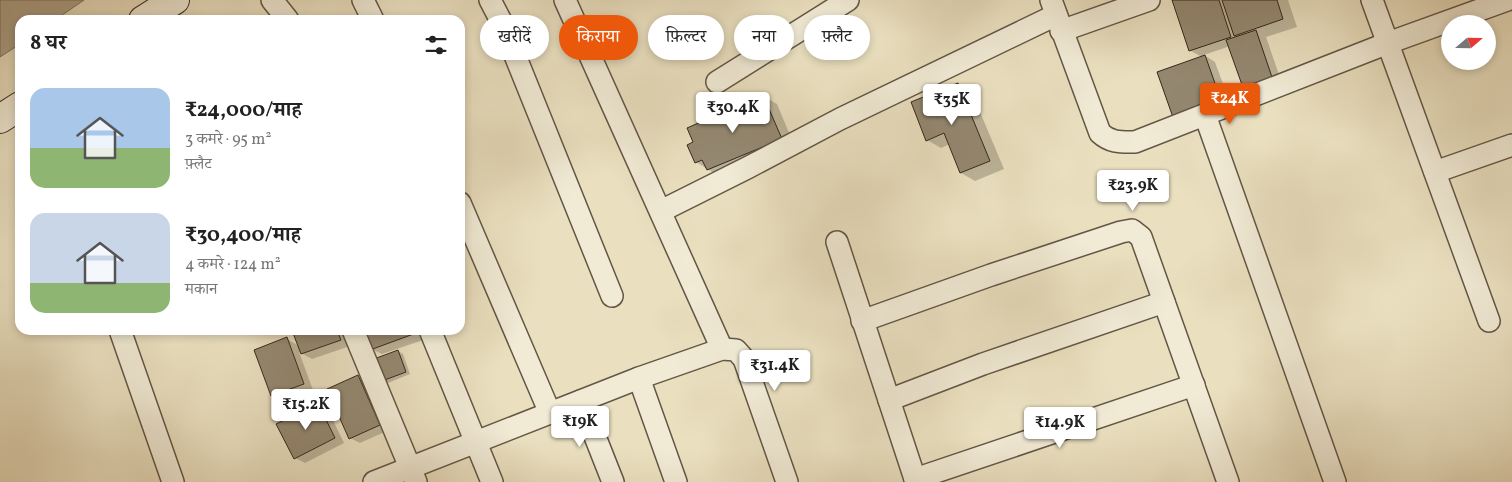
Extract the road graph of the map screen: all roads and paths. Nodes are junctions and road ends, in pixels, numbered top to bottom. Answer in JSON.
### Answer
{"nodes":[{"id":1,"x":175,"y":0,"type":"edge"},
{"id":2,"x":272,"y":0,"type":"edge"},
{"id":3,"x":363,"y":0,"type":"edge"},
{"id":4,"x":490,"y":0,"type":"edge"},
{"id":5,"x":565,"y":0,"type":"edge"},
{"id":6,"x":848,"y":0,"type":"edge"},
{"id":7,"x":1149,"y":0,"type":"edge"},
{"id":8,"x":1372,"y":0,"type":"edge"},
{"id":9,"x":1508,"y":0,"type":"edge"},
{"id":10,"x":152,"y":15,"type":"edge"},
{"id":11,"x":284,"y":15,"type":"edge"},
{"id":12,"x":370,"y":15,"type":"edge"},
{"id":13,"x":1056,"y":15,"type":"edge"},
{"id":14,"x":1388,"y":43,"type":"junction"},
{"id":15,"x":717,"y":82,"type":"dead end"},
{"id":16,"x":1205,"y":116,"type":"junction"},
{"id":17,"x":1512,"y":145,"type":"edge"},
{"id":18,"x":1435,"y":172,"type":"junction"},
{"id":19,"x":661,"y":211,"type":"junction"},
{"id":20,"x":465,"y":215,"type":"edge"},
{"id":21,"x":836,"y":242,"type":"dead end"},
{"id":22,"x":612,"y":296,"type":"dead end"},
{"id":23,"x":1164,"y":302,"type":"junction"},
{"id":24,"x":862,"y":321,"type":"junction"},
{"id":25,"x":1489,"y":321,"type":"dead end"},
{"id":26,"x":122,"y":335,"type":"edge"},
{"id":27,"x":355,"y":335,"type":"edge"},
{"id":28,"x":432,"y":335,"type":"edge"},
{"id":29,"x":722,"y":349,"type":"junction"},
{"id":30,"x":639,"y":378,"type":"junction"},
{"id":31,"x":1194,"y":385,"type":"junction"},
{"id":32,"x":889,"y":400,"type":"junction"},
{"id":33,"x":581,"y":402,"type":"junction"},
{"id":34,"x":550,"y":413,"type":"junction"},
{"id":35,"x":476,"y":442,"type":"junction"},
{"id":36,"x":413,"y":474,"type":"edge"},
{"id":37,"x":915,"y":480,"type":"edge"},
{"id":38,"x":173,"y":482,"type":"edge"},
{"id":39,"x":374,"y":482,"type":"edge"},
{"id":40,"x":492,"y":482,"type":"edge"},
{"id":41,"x":613,"y":482,"type":"edge"},
{"id":42,"x":676,"y":482,"type":"edge"},
{"id":43,"x":787,"y":482,"type":"edge"},
{"id":44,"x":1228,"y":482,"type":"edge"},
{"id":45,"x":1335,"y":482,"type":"edge"}],
"edges":[{"from":1,"to":10,"type":"street"},
{"from":2,"to":11,"type":"street"},
{"from":3,"to":12,"type":"street"},
{"from":4,"to":22,"type":"street"},
{"from":5,"to":19,"type":"street"},
{"from":6,"to":15,"type":"street"},
{"from":7,"to":13,"type":"street"},
{"from":8,"to":14,"type":"street"},
{"from":9,"to":14,"type":"street"},
{"from":13,"to":16,"type":"street"},
{"from":13,"to":19,"type":"street"},
{"from":14,"to":16,"type":"street"},
{"from":14,"to":18,"type":"street"},
{"from":16,"to":45,"type":"street"},
{"from":17,"to":18,"type":"street"},
{"from":18,"to":25,"type":"street"},
{"from":19,"to":29,"type":"street"},
{"from":20,"to":34,"type":"street"},
{"from":21,"to":24,"type":"street"},
{"from":23,"to":24,"type":"street"},
{"from":23,"to":31,"type":"street"},
{"from":23,"to":32,"type":"street"},
{"from":24,"to":32,"type":"street"},
{"from":26,"to":38,"type":"street"},
{"from":27,"to":36,"type":"street"},
{"from":28,"to":35,"type":"street"},
{"from":29,"to":30,"type":"street"},
{"from":29,"to":43,"type":"street"},
{"from":30,"to":33,"type":"street"},
{"from":30,"to":42,"type":"street"},
{"from":31,"to":37,"type":"street"},
{"from":31,"to":44,"type":"street"},
{"from":32,"to":37,"type":"street"},
{"from":33,"to":34,"type":"street"},
{"from":33,"to":41,"type":"street"},
{"from":34,"to":35,"type":"street"},
{"from":35,"to":36,"type":"street"},
{"from":35,"to":40,"type":"street"},
{"from":36,"to":39,"type":"street"}]}
